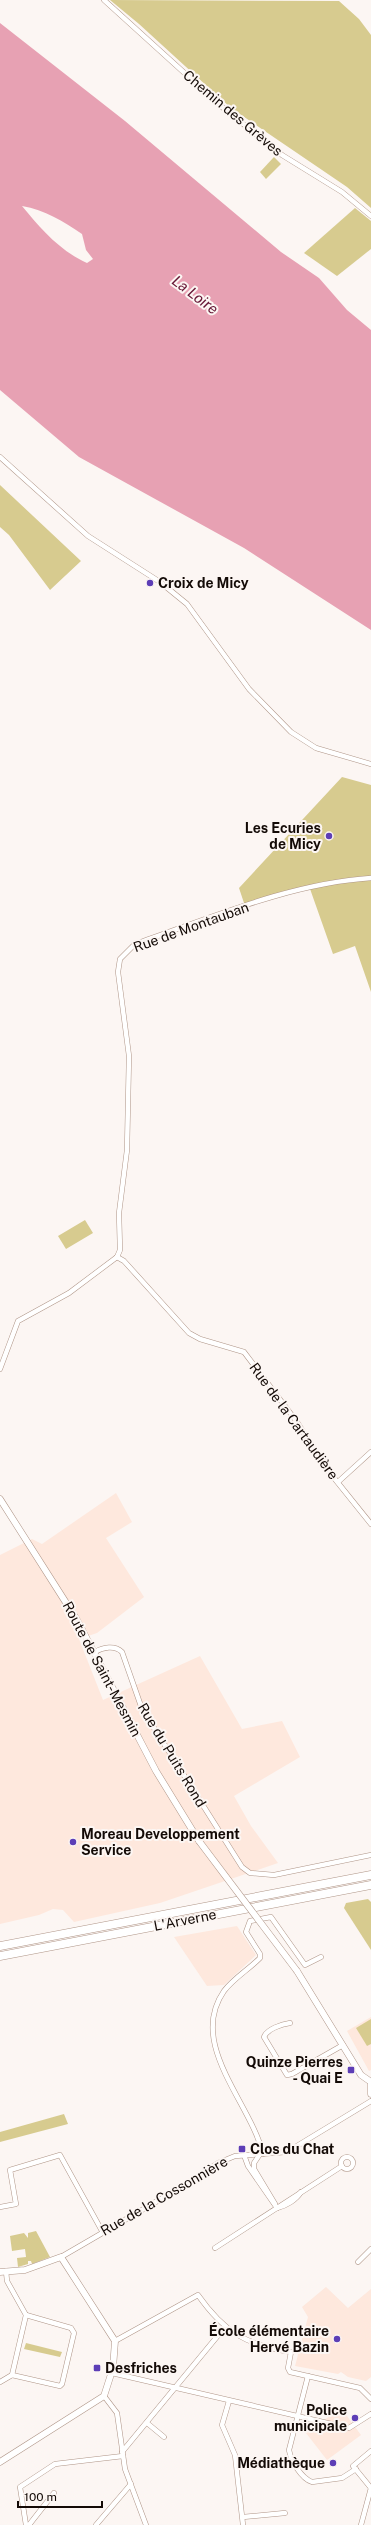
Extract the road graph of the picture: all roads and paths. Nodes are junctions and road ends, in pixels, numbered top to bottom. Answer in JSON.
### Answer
{"nodes":[{"id":1,"x":104,"y":0,"type":"edge"},
{"id":2,"x":371,"y":216,"type":"edge"},
{"id":3,"x":0,"y":457,"type":"edge"},
{"id":4,"x":371,"y":764,"type":"edge"},
{"id":5,"x":371,"y":878,"type":"edge"},
{"id":6,"x":117,"y":1257,"type":"junction"},
{"id":7,"x":0,"y":1368,"type":"edge"},
{"id":8,"x":371,"y":1452,"type":"edge"},
{"id":9,"x":338,"y":1482,"type":"junction"},
{"id":10,"x":0,"y":1499,"type":"edge"},
{"id":11,"x":371,"y":1524,"type":"edge"},
{"id":12,"x":95,"y":1652,"type":"junction"},
{"id":13,"x":371,"y":1855,"type":"edge"},
{"id":14,"x":371,"y":1874,"type":"edge"},
{"id":15,"x":371,"y":1885,"type":"edge"},
{"id":16,"x":0,"y":1946,"type":"edge"},
{"id":17,"x":0,"y":1956,"type":"edge"},
{"id":18,"x":321,"y":1957,"type":"dead end"},
{"id":19,"x":290,"y":2023,"type":"dead end"},
{"id":20,"x":343,"y":2045,"type":"junction"},
{"id":21,"x":371,"y":2082,"type":"edge"},
{"id":22,"x":371,"y":2094,"type":"edge"},
{"id":23,"x":371,"y":2101,"type":"edge"},
{"id":24,"x":262,"y":2154,"type":"junction"},
{"id":25,"x":244,"y":2155,"type":"junction"},
{"id":26,"x":342,"y":2166,"type":"dead end"},
{"id":27,"x":0,"y":2207,"type":"edge"},
{"id":28,"x":277,"y":2208,"type":"junction"},
{"id":29,"x":102,"y":2231,"type":"junction"},
{"id":30,"x":215,"y":2248,"type":"dead end"},
{"id":31,"x":371,"y":2249,"type":"edge"},
{"id":32,"x":61,"y":2257,"type":"junction"},
{"id":33,"x":358,"y":2262,"type":"dead end"},
{"id":34,"x":3,"y":2271,"type":"edge"},
{"id":35,"x":26,"y":2315,"type":"junction"},
{"id":36,"x":225,"y":2327,"type":"junction"},
{"id":37,"x":115,"y":2342,"type":"junction"},
{"id":38,"x":112,"y":2373,"type":"junction"},
{"id":39,"x":12,"y":2375,"type":"junction"},
{"id":40,"x":308,"y":2376,"type":"junction"},
{"id":41,"x":0,"y":2382,"type":"edge"},
{"id":42,"x":174,"y":2388,"type":"junction"},
{"id":43,"x":104,"y":2396,"type":"junction"},
{"id":44,"x":371,"y":2399,"type":"edge"},
{"id":45,"x":229,"y":2401,"type":"junction"},
{"id":46,"x":371,"y":2414,"type":"edge"},
{"id":47,"x":297,"y":2417,"type":"junction"},
{"id":48,"x":146,"y":2423,"type":"junction"},
{"id":49,"x":164,"y":2437,"type":"dead end"},
{"id":50,"x":371,"y":2451,"type":"edge"},
{"id":51,"x":123,"y":2454,"type":"junction"},
{"id":52,"x":0,"y":2462,"type":"edge"},
{"id":53,"x":354,"y":2468,"type":"junction"},
{"id":54,"x":131,"y":2484,"type":"junction"},
{"id":55,"x":371,"y":2488,"type":"edge"},
{"id":56,"x":54,"y":2494,"type":"dead end"},
{"id":57,"x":285,"y":2513,"type":"dead end"},
{"id":58,"x":243,"y":2517,"type":"junction"},
{"id":59,"x":27,"y":2525,"type":"edge"},
{"id":60,"x":96,"y":2525,"type":"edge"},
{"id":61,"x":146,"y":2525,"type":"edge"},
{"id":62,"x":244,"y":2525,"type":"edge"},
{"id":63,"x":361,"y":2525,"type":"edge"}],
"edges":[{"from":1,"to":2,"type":"street","name":"Chemin des Grèves"},
{"from":3,"to":4,"type":"street"},
{"from":5,"to":6,"type":"street","name":"Rue de Montauban"},
{"from":6,"to":7,"type":"street"},
{"from":6,"to":9,"type":"street","name":"Rue de la Cartaudière"},
{"from":8,"to":9,"type":"street"},
{"from":9,"to":11,"type":"street","name":"Rue de la Cartaudière"},
{"from":10,"to":12,"type":"main road","name":"Route de Saint-Mesmin"},
{"from":12,"to":13,"type":"street","name":"Rue du Puits Rond"},
{"from":12,"to":20,"type":"main road","name":"Route de Saint-Mesmin","bridge":true},
{"from":14,"to":16,"type":"highway","name":"L'Arverne"},
{"from":15,"to":17,"type":"highway","name":"L'Arverne"},
{"from":18,"to":24,"type":"street"},
{"from":19,"to":20,"type":"street"},
{"from":20,"to":21,"type":"main road","name":"Route de Saint-Mesmin"},
{"from":21,"to":22,"type":"main road"},
{"from":23,"to":24,"type":"street","name":"Rue de la Cossonnière"},
{"from":24,"to":25,"type":"street","name":"Rue de la Cossonnière"},
{"from":24,"to":28,"type":"street"},
{"from":25,"to":28,"type":"street"},
{"from":25,"to":29,"type":"street","name":"Rue de la Cossonnière"},
{"from":26,"to":28,"type":"street"},
{"from":27,"to":29,"type":"street"},
{"from":28,"to":30,"type":"street"},
{"from":29,"to":32,"type":"street","name":"Rue de la Cossonnière"},
{"from":31,"to":33,"type":"street"},
{"from":32,"to":34,"type":"main road","name":"Rue de la Cossonnière"},
{"from":32,"to":37,"type":"main road"},
{"from":34,"to":35,"type":"street"},
{"from":35,"to":39,"type":"street"},
{"from":35,"to":39,"type":"street"},
{"from":36,"to":37,"type":"street"},
{"from":36,"to":40,"type":"street"},
{"from":36,"to":42,"type":"street"},
{"from":37,"to":38,"type":"main road"},
{"from":38,"to":42,"type":"street"},
{"from":38,"to":43,"type":"main road"},
{"from":39,"to":41,"type":"street"},
{"from":40,"to":44,"type":"street"},
{"from":40,"to":47,"type":"street"},
{"from":42,"to":45,"type":"street"},
{"from":42,"to":48,"type":"street"},
{"from":43,"to":51,"type":"street"},
{"from":43,"to":52,"type":"main road"},
{"from":45,"to":47,"type":"street"},
{"from":45,"to":58,"type":"street"},
{"from":46,"to":47,"type":"street"},
{"from":47,"to":53,"type":"street"},
{"from":48,"to":49,"type":"street"},
{"from":48,"to":51,"type":"street"},
{"from":50,"to":53,"type":"street"},
{"from":51,"to":54,"type":"street"},
{"from":51,"to":59,"type":"street"},
{"from":53,"to":55,"type":"street"},
{"from":54,"to":60,"type":"street"},
{"from":54,"to":61,"type":"street"},
{"from":55,"to":63,"type":"street"},
{"from":56,"to":59,"type":"street"},
{"from":57,"to":58,"type":"street"},
{"from":58,"to":62,"type":"street"}]}
